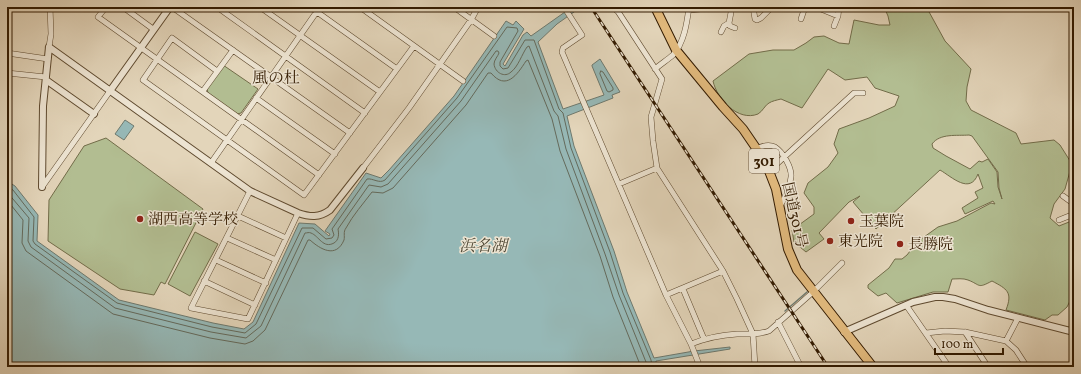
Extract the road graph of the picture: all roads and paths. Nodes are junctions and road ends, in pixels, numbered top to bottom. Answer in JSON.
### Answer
{"nodes":[{"id":1,"x":50,"y":7,"type":"edge"},
{"id":2,"x":106,"y":7,"type":"edge"},
{"id":3,"x":123,"y":7,"type":"edge"},
{"id":4,"x":217,"y":7,"type":"edge"},
{"id":5,"x":260,"y":7,"type":"edge"},
{"id":6,"x":310,"y":7,"type":"edge"},
{"id":7,"x":360,"y":7,"type":"edge"},
{"id":8,"x":454,"y":7,"type":"edge"},
{"id":9,"x":478,"y":7,"type":"edge"},
{"id":10,"x":655,"y":7,"type":"edge"},
{"id":11,"x":726,"y":7,"type":"edge"},
{"id":12,"x":732,"y":7,"type":"edge"},
{"id":13,"x":753,"y":7,"type":"edge"},
{"id":14,"x":772,"y":7,"type":"edge"},
{"id":15,"x":805,"y":7,"type":"edge"},
{"id":16,"x":816,"y":7,"type":"edge"},
{"id":17,"x":839,"y":7,"type":"edge"},
{"id":18,"x":167,"y":8,"type":"edge"},
{"id":19,"x":565,"y":8,"type":"edge"},
{"id":20,"x":618,"y":8,"type":"edge"},
{"id":21,"x":688,"y":8,"type":"edge"},
{"id":22,"x":319,"y":9,"type":"edge"},
{"id":23,"x":838,"y":16,"type":"junction"},
{"id":24,"x":801,"y":19,"type":"dead end"},
{"id":25,"x":471,"y":20,"type":"junction"},
{"id":26,"x":729,"y":23,"type":"junction"},
{"id":27,"x":834,"y":26,"type":"dead end"},
{"id":28,"x":735,"y":28,"type":"dead end"},
{"id":29,"x":153,"y":29,"type":"junction"},
{"id":30,"x":720,"y":32,"type":"dead end"},
{"id":31,"x":301,"y":35,"type":"junction"},
{"id":32,"x":494,"y":36,"type":"dead end"},
{"id":33,"x":414,"y":46,"type":"junction"},
{"id":34,"x":49,"y":47,"type":"junction"},
{"id":35,"x":141,"y":48,"type":"junction"},
{"id":36,"x":232,"y":50,"type":"junction"},
{"id":37,"x":676,"y":50,"type":"junction"},
{"id":38,"x":7,"y":53,"type":"edge"},
{"id":39,"x":286,"y":56,"type":"junction"},
{"id":40,"x":48,"y":59,"type":"junction"},
{"id":41,"x":157,"y":59,"type":"junction"},
{"id":42,"x":440,"y":64,"type":"junction"},
{"id":43,"x":397,"y":69,"type":"junction"},
{"id":44,"x":655,"y":69,"type":"junction"},
{"id":45,"x":217,"y":71,"type":"junction"},
{"id":46,"x":7,"y":73,"type":"edge"},
{"id":47,"x":271,"y":77,"type":"junction"},
{"id":48,"x":46,"y":79,"type":"junction"},
{"id":49,"x":463,"y":81,"type":"dead end"},
{"id":50,"x":110,"y":91,"type":"junction"},
{"id":51,"x":203,"y":91,"type":"junction"},
{"id":52,"x":380,"y":92,"type":"junction"},
{"id":53,"x":863,"y":93,"type":"dead end"},
{"id":54,"x":256,"y":98,"type":"junction"},
{"id":55,"x":365,"y":113,"type":"junction"},
{"id":56,"x":94,"y":114,"type":"junction"},
{"id":57,"x":241,"y":119,"type":"junction"},
{"id":58,"x":350,"y":133,"type":"junction"},
{"id":59,"x":227,"y":140,"type":"junction"},
{"id":60,"x":757,"y":149,"type":"junction"},
{"id":61,"x":335,"y":154,"type":"junction"},
{"id":62,"x":784,"y":157,"type":"junction"},
{"id":63,"x":210,"y":163,"type":"junction"},
{"id":64,"x":363,"y":168,"type":"joint"},
{"id":65,"x":657,"y":168,"type":"junction"},
{"id":66,"x":769,"y":171,"type":"junction"},
{"id":67,"x":319,"y":175,"type":"junction"},
{"id":68,"x":619,"y":184,"type":"junction"},
{"id":69,"x":42,"y":187,"type":"joint"},
{"id":70,"x":250,"y":191,"type":"junction"},
{"id":71,"x":1063,"y":196,"type":"dead end"},
{"id":72,"x":1074,"y":204,"type":"edge"},
{"id":73,"x":780,"y":206,"type":"junction"},
{"id":74,"x":298,"y":213,"type":"junction"},
{"id":75,"x":1074,"y":214,"type":"edge"},
{"id":76,"x":238,"y":216,"type":"junction"},
{"id":77,"x":1059,"y":220,"type":"dead end"},
{"id":78,"x":227,"y":238,"type":"junction"},
{"id":79,"x":286,"y":238,"type":"junction"},
{"id":80,"x":216,"y":260,"type":"junction"},
{"id":81,"x":276,"y":260,"type":"junction"},
{"id":82,"x":842,"y":263,"type":"dead end"},
{"id":83,"x":723,"y":271,"type":"junction"},
{"id":84,"x":204,"y":281,"type":"junction"},
{"id":85,"x":266,"y":283,"type":"junction"},
{"id":86,"x":683,"y":289,"type":"junction"},
{"id":87,"x":813,"y":292,"type":"junction"},
{"id":88,"x":666,"y":295,"type":"junction"},
{"id":89,"x":255,"y":305,"type":"junction"},
{"id":90,"x":906,"y":305,"type":"junction"},
{"id":91,"x":1018,"y":318,"type":"junction"},
{"id":92,"x":778,"y":322,"type":"junction"},
{"id":93,"x":844,"y":332,"type":"junction"},
{"id":94,"x":965,"y":332,"type":"junction"},
{"id":95,"x":1074,"y":332,"type":"edge"},
{"id":96,"x":926,"y":333,"type":"junction"},
{"id":97,"x":753,"y":334,"type":"junction"},
{"id":98,"x":704,"y":338,"type":"junction"},
{"id":99,"x":1006,"y":341,"type":"junction"},
{"id":100,"x":691,"y":344,"type":"junction"},
{"id":101,"x":700,"y":367,"type":"edge"},
{"id":102,"x":755,"y":367,"type":"edge"},
{"id":103,"x":801,"y":367,"type":"edge"},
{"id":104,"x":873,"y":367,"type":"edge"},
{"id":105,"x":949,"y":367,"type":"edge"},
{"id":106,"x":988,"y":367,"type":"edge"},
{"id":107,"x":1027,"y":367,"type":"edge"}],
"edges":[{"from":1,"to":34,"type":"street"},
{"from":2,"to":35,"type":"street"},
{"from":3,"to":29,"type":"street"},
{"from":4,"to":39,"type":"street"},
{"from":5,"to":31,"type":"street"},
{"from":6,"to":22,"type":"street"},
{"from":7,"to":33,"type":"street"},
{"from":8,"to":25,"type":"street"},
{"from":9,"to":25,"type":"street"},
{"from":10,"to":37,"type":"highway","name":"国道301号","number":"301"},
{"from":11,"to":21,"type":"street"},
{"from":12,"to":26,"type":"street"},
{"from":13,"to":14,"type":"street"},
{"from":15,"to":24,"type":"street"},
{"from":16,"to":23,"type":"street"},
{"from":17,"to":23,"type":"street"},
{"from":18,"to":29,"type":"street"},
{"from":18,"to":36,"type":"street"},
{"from":19,"to":68,"type":"street"},
{"from":20,"to":44,"type":"street"},
{"from":21,"to":37,"type":"street"},
{"from":22,"to":31,"type":"street"},
{"from":22,"to":43,"type":"street"},
{"from":23,"to":27,"type":"street"},
{"from":25,"to":32,"type":"street"},
{"from":25,"to":42,"type":"street"},
{"from":26,"to":28,"type":"street"},
{"from":26,"to":30,"type":"street"},
{"from":29,"to":35,"type":"street"},
{"from":31,"to":39,"type":"street"},
{"from":31,"to":52,"type":"street"},
{"from":33,"to":42,"type":"street"},
{"from":33,"to":43,"type":"street"},
{"from":34,"to":40,"type":"street"},
{"from":34,"to":50,"type":"street"},
{"from":35,"to":41,"type":"street"},
{"from":35,"to":50,"type":"street"},
{"from":36,"to":45,"type":"street"},
{"from":36,"to":47,"type":"street"},
{"from":37,"to":44,"type":"street"},
{"from":37,"to":60,"type":"highway","name":"国道301号","number":"301"},
{"from":38,"to":40,"type":"street"},
{"from":39,"to":47,"type":"street"},
{"from":39,"to":55,"type":"street"},
{"from":40,"to":48,"type":"street"},
{"from":41,"to":45,"type":"street"},
{"from":41,"to":51,"type":"street"},
{"from":41,"to":59,"type":"street"},
{"from":42,"to":49,"type":"street"},
{"from":42,"to":64,"type":"street"},
{"from":43,"to":52,"type":"street"},
{"from":44,"to":65,"type":"street"},
{"from":45,"to":51,"type":"street"},
{"from":46,"to":48,"type":"street"},
{"from":47,"to":54,"type":"street"},
{"from":47,"to":58,"type":"street"},
{"from":48,"to":56,"type":"street"},
{"from":48,"to":69,"type":"street"},
{"from":50,"to":56,"type":"street"},
{"from":50,"to":63,"type":"street"},
{"from":51,"to":57,"type":"street"},
{"from":52,"to":55,"type":"street"},
{"from":53,"to":62,"type":"street"},
{"from":54,"to":57,"type":"street"},
{"from":54,"to":61,"type":"street"},
{"from":55,"to":58,"type":"street"},
{"from":56,"to":69,"type":"street"},
{"from":57,"to":59,"type":"street"},
{"from":57,"to":67,"type":"street"},
{"from":58,"to":61,"type":"street"},
{"from":59,"to":63,"type":"street"},
{"from":59,"to":67,"type":"street"},
{"from":60,"to":62,"type":"street"},
{"from":60,"to":66,"type":"highway","name":"国道301号","number":"301"},
{"from":61,"to":67,"type":"street"},
{"from":62,"to":66,"type":"street"},
{"from":62,"to":73,"type":"street"},
{"from":63,"to":70,"type":"street"},
{"from":64,"to":74,"type":"street"},
{"from":65,"to":68,"type":"street"},
{"from":65,"to":83,"type":"street"},
{"from":66,"to":73,"type":"highway","name":"国道301号","number":"301"},
{"from":68,"to":88,"type":"street"},
{"from":70,"to":74,"type":"street"},
{"from":70,"to":76,"type":"street"},
{"from":71,"to":72,"type":"street"},
{"from":73,"to":87,"type":"highway","name":"国道301号","number":"301"},
{"from":74,"to":79,"type":"street"},
{"from":75,"to":77,"type":"street"},
{"from":76,"to":78,"type":"street"},
{"from":76,"to":79,"type":"street"},
{"from":78,"to":80,"type":"street"},
{"from":78,"to":81,"type":"street"},
{"from":79,"to":81,"type":"street"},
{"from":80,"to":84,"type":"street"},
{"from":80,"to":85,"type":"street"},
{"from":81,"to":85,"type":"street"},
{"from":82,"to":87,"type":"street"},
{"from":83,"to":86,"type":"street"},
{"from":83,"to":97,"type":"street"},
{"from":84,"to":89,"type":"street"},
{"from":84,"to":89,"type":"street"},
{"from":85,"to":89,"type":"street"},
{"from":86,"to":88,"type":"street"},
{"from":86,"to":98,"type":"street"},
{"from":87,"to":92,"type":"street"},
{"from":87,"to":93,"type":"highway","name":"国道301号","number":"301"},
{"from":88,"to":100,"type":"street"},
{"from":90,"to":91,"type":"street"},
{"from":90,"to":93,"type":"street"},
{"from":90,"to":96,"type":"street"},
{"from":91,"to":95,"type":"street"},
{"from":91,"to":99,"type":"street"},
{"from":92,"to":97,"type":"street"},
{"from":92,"to":103,"type":"street"},
{"from":93,"to":104,"type":"highway","name":"国道301号","number":"301"},
{"from":94,"to":96,"type":"street"},
{"from":94,"to":99,"type":"street"},
{"from":94,"to":106,"type":"street"},
{"from":96,"to":105,"type":"street"},
{"from":97,"to":98,"type":"street"},
{"from":97,"to":102,"type":"street"},
{"from":98,"to":100,"type":"street"},
{"from":99,"to":107,"type":"street"},
{"from":100,"to":101,"type":"street"}]}
